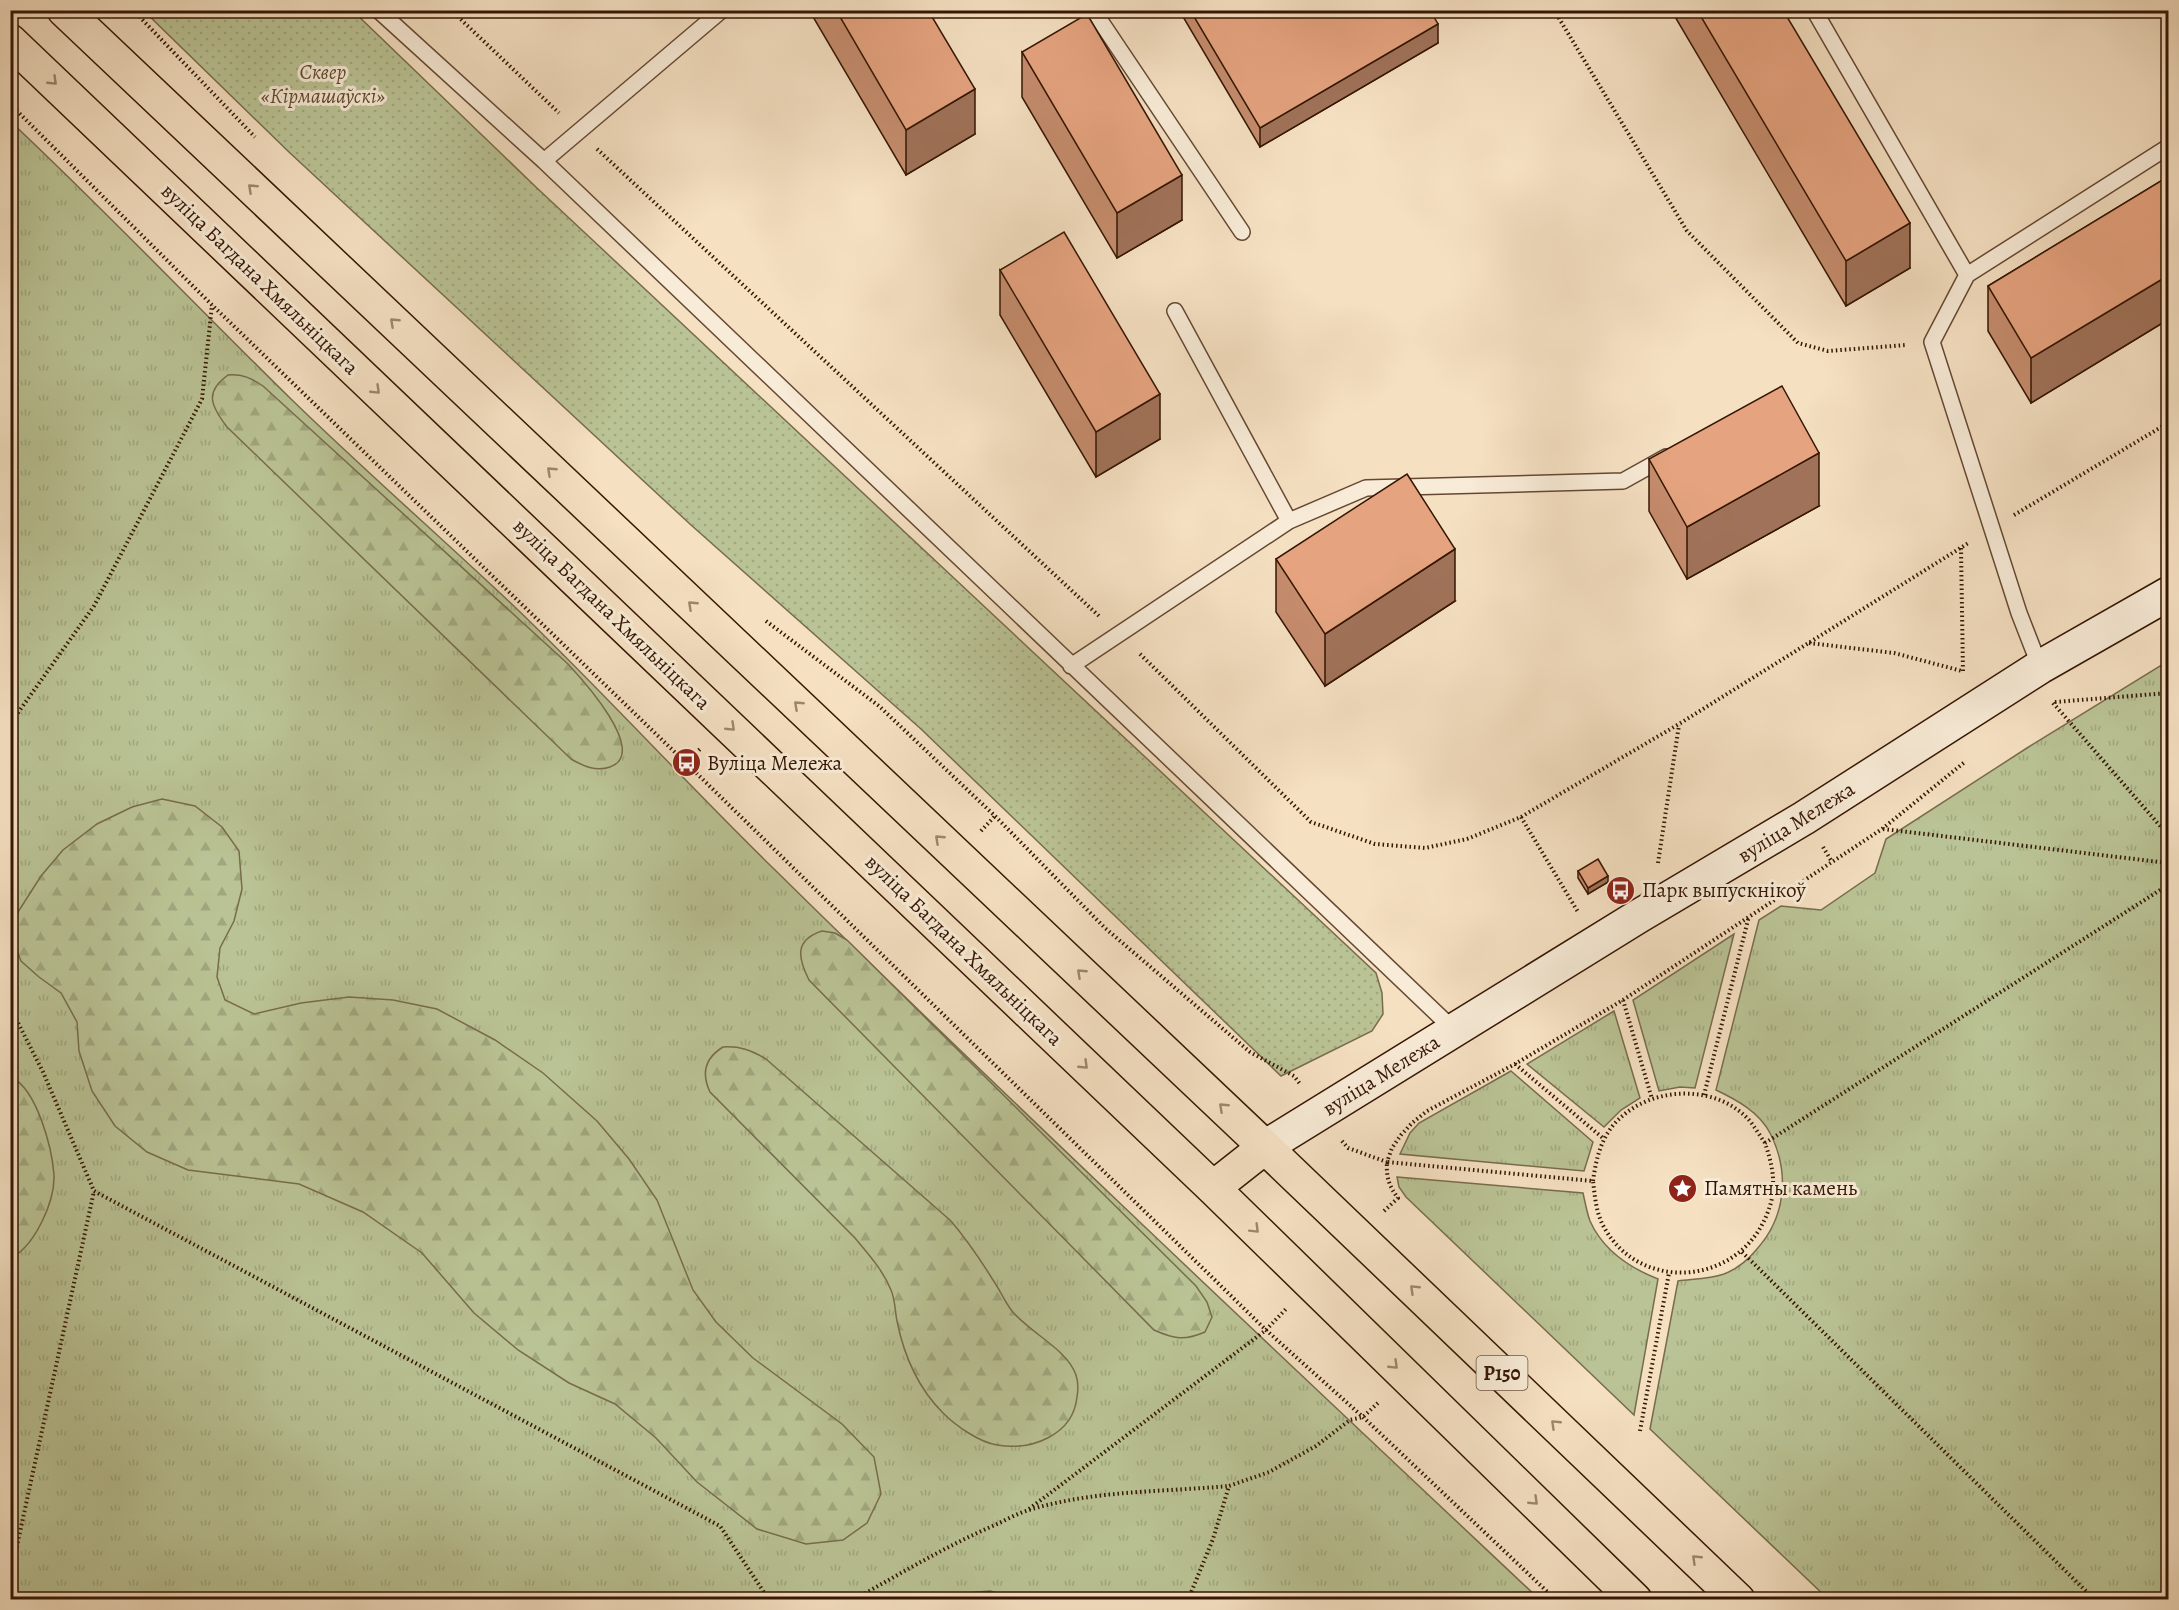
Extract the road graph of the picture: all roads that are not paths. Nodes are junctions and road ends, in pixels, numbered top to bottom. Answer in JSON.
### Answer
{"nodes":[{"id":1,"x":64,"y":10,"type":"edge"},
{"id":2,"x":378,"y":10,"type":"edge"},
{"id":3,"x":722,"y":10,"type":"edge"},
{"id":4,"x":1093,"y":10,"type":"edge"},
{"id":5,"x":1814,"y":10,"type":"edge"},
{"id":6,"x":10,"y":41,"type":"edge"},
{"id":7,"x":2169,"y":147,"type":"edge"},
{"id":8,"x":544,"y":161,"type":"junction"},
{"id":9,"x":1242,"y":232,"type":"dead end"},
{"id":10,"x":1967,"y":275,"type":"junction"},
{"id":11,"x":1175,"y":311,"type":"dead end"},
{"id":12,"x":1681,"y":448,"type":"edge"},
{"id":13,"x":1289,"y":521,"type":"junction"},
{"id":14,"x":2169,"y":594,"type":"edge"},
{"id":15,"x":1071,"y":666,"type":"junction"},
{"id":16,"x":2040,"y":668,"type":"junction"},
{"id":17,"x":1454,"y":1030,"type":"junction"},
{"id":18,"x":1265,"y":1147,"type":"junction"},
{"id":19,"x":1213,"y":1188,"type":"junction"},
{"id":20,"x":1635,"y":1599,"type":"edge"},
{"id":21,"x":1738,"y":1599,"type":"edge"}],
"edges":[{"from":18,"to":1,"type":"main road","one_way":true},
{"from":2,"to":8,"type":"lane"},
{"from":3,"to":8,"type":"lane"},
{"from":4,"to":9,"type":"lane"},
{"from":5,"to":10,"type":"lane"},
{"from":6,"to":19,"type":"main road","name":"вуліца Багдана Хмяльніцкага","one_way":true},
{"from":7,"to":10,"type":"lane"},
{"from":8,"to":15,"type":"lane"},
{"from":10,"to":16,"type":"lane"},
{"from":11,"to":13,"type":"lane"},
{"from":12,"to":13,"type":"lane"},
{"from":13,"to":15,"type":"lane"},
{"from":14,"to":16,"type":"main road","name":"вуліца Мележа"},
{"from":15,"to":17,"type":"lane"},
{"from":16,"to":17,"type":"main road","name":"вуліца Мележа"},
{"from":17,"to":18,"type":"main road","name":"вуліца Мележа"},
{"from":18,"to":19,"type":"main road","name":"вуліца Мележа"},
{"from":21,"to":18,"type":"main road","number":"Р150","one_way":true},
{"from":19,"to":20,"type":"main road","name":"вуліца Багдана Хмяльніцкага","one_way":true}]}
